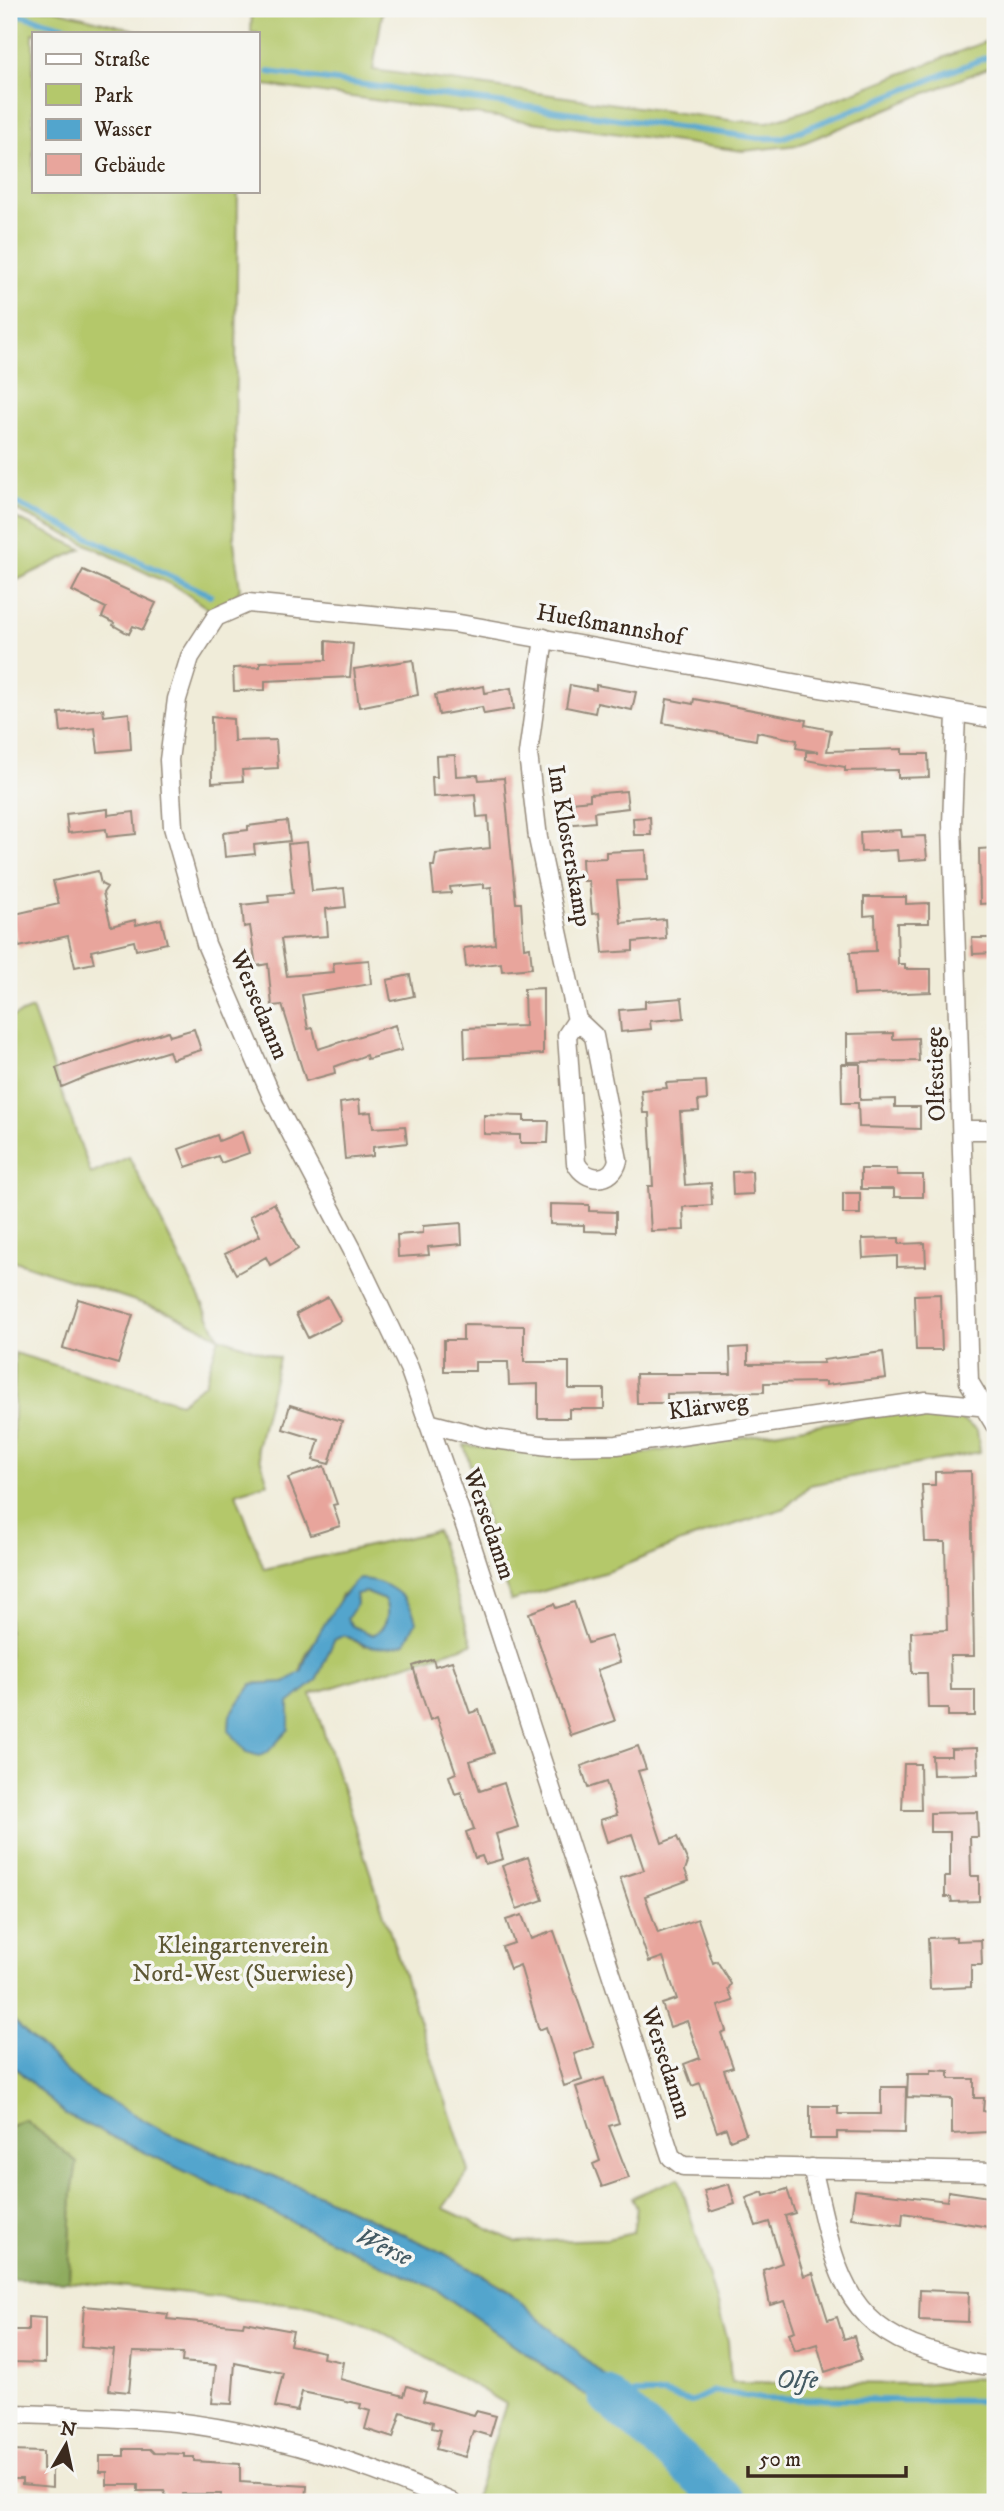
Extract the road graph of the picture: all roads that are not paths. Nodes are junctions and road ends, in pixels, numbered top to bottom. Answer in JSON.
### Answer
{"nodes":[{"id":1,"x":216,"y":617,"type":"joint"},
{"id":2,"x":544,"y":638,"type":"junction"},
{"id":3,"x":956,"y":714,"type":"junction"},
{"id":4,"x":995,"y":719,"type":"edge"},
{"id":5,"x":577,"y":1020,"type":"junction"},
{"id":6,"x":963,"y":1130,"type":"junction"},
{"id":7,"x":995,"y":1130,"type":"edge"},
{"id":8,"x":988,"y":1406,"type":"edge"},
{"id":9,"x":428,"y":1423,"type":"junction"},
{"id":10,"x":995,"y":1425,"type":"edge"},
{"id":11,"x":812,"y":2168,"type":"junction"},
{"id":12,"x":995,"y":2172,"type":"edge"},
{"id":13,"x":995,"y":2366,"type":"edge"},
{"id":14,"x":9,"y":2414,"type":"edge"},
{"id":15,"x":452,"y":2502,"type":"edge"}],
"edges":[{"from":1,"to":2,"type":"street","name":"Hueßmannshof"},
{"from":1,"to":9,"type":"street","name":"Wersedamm"},
{"from":2,"to":3,"type":"street","name":"Hueßmannshof"},
{"from":2,"to":5,"type":"street","name":"Im Klosterskamp"},
{"from":3,"to":4,"type":"street","name":"Hueßmannshof"},
{"from":3,"to":6,"type":"street","name":"Olfestiege"},
{"from":5,"to":5,"type":"street","name":"Im Klosterskamp"},
{"from":6,"to":7,"type":"street"},
{"from":6,"to":8,"type":"street","name":"Olfestiege"},
{"from":8,"to":9,"type":"street","name":"Klärweg"},
{"from":8,"to":10,"type":"street","name":"Olfestiege"},
{"from":9,"to":11,"type":"street","name":"Wersedamm"},
{"from":11,"to":12,"type":"street","name":"Wersedamm"},
{"from":11,"to":13,"type":"street"},
{"from":14,"to":15,"type":"street"}]}
